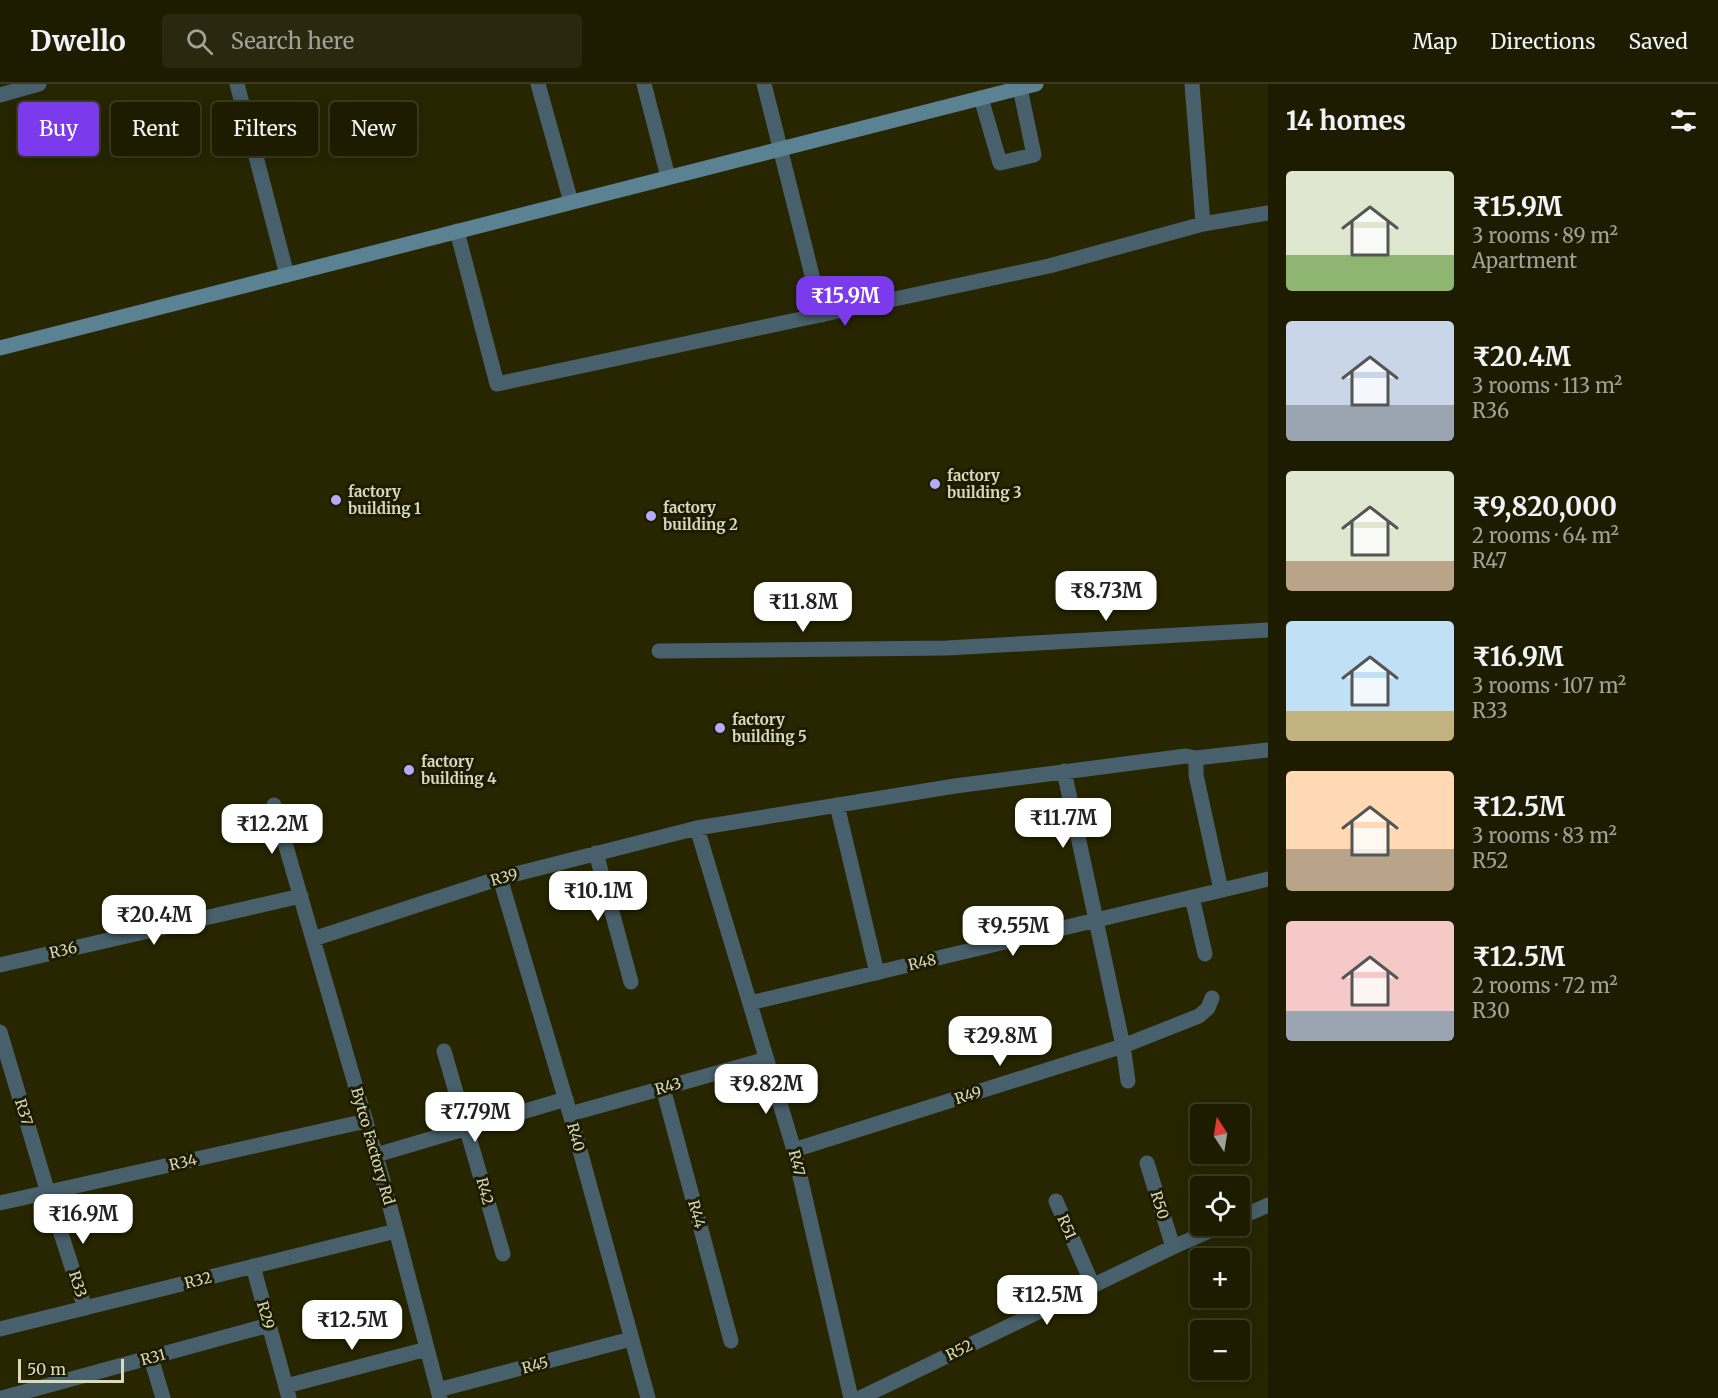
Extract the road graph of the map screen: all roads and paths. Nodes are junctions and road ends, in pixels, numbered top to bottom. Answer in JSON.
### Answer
{"nodes":[{"id":1,"x":39,"y":84,"type":"edge"},
{"id":2,"x":237,"y":84,"type":"edge"},
{"id":3,"x":538,"y":84,"type":"edge"},
{"id":4,"x":644,"y":84,"type":"edge"},
{"id":5,"x":764,"y":84,"type":"edge"},
{"id":6,"x":1036,"y":84,"type":"edge"},
{"id":7,"x":1192,"y":84,"type":"edge"},
{"id":8,"x":1020,"y":88,"type":"junction"},
{"id":9,"x":0,"y":95,"type":"edge"},
{"id":10,"x":981,"y":98,"type":"junction"},
{"id":11,"x":780,"y":149,"type":"junction"},
{"id":12,"x":668,"y":177,"type":"junction"},
{"id":13,"x":571,"y":202,"type":"junction"},
{"id":14,"x":1268,"y":213,"type":"edge"},
{"id":15,"x":1203,"y":224,"type":"junction"},
{"id":16,"x":457,"y":231,"type":"junction"},
{"id":17,"x":286,"y":275,"type":"junction"},
{"id":18,"x":822,"y":315,"type":"junction"},
{"id":19,"x":0,"y":348,"type":"edge"},
{"id":20,"x":1268,"y":630,"type":"edge"},
{"id":21,"x":659,"y":651,"type":"dead end"},
{"id":22,"x":1268,"y":750,"type":"edge"},
{"id":23,"x":1196,"y":758,"type":"junction"},
{"id":24,"x":1064,"y":771,"type":"junction"},
{"id":25,"x":274,"y":805,"type":"dead end"},
{"id":26,"x":837,"y":805,"type":"junction"},
{"id":27,"x":697,"y":828,"type":"junction"},
{"id":28,"x":596,"y":854,"type":"junction"},
{"id":29,"x":500,"y":878,"type":"junction"},
{"id":30,"x":1268,"y":879,"type":"edge"},
{"id":31,"x":1221,"y":891,"type":"junction"},
{"id":32,"x":301,"y":896,"type":"junction"},
{"id":33,"x":1192,"y":897,"type":"junction"},
{"id":34,"x":1095,"y":920,"type":"junction"},
{"id":35,"x":313,"y":939,"type":"junction"},
{"id":36,"x":1205,"y":954,"type":"dead end"},
{"id":37,"x":0,"y":965,"type":"edge"},
{"id":38,"x":877,"y":972,"type":"junction"},
{"id":39,"x":632,"y":981,"type":"dead end"},
{"id":40,"x":1212,"y":998,"type":"dead end"},
{"id":41,"x":750,"y":1003,"type":"junction"},
{"id":42,"x":0,"y":1032,"type":"edge"},
{"id":43,"x":1123,"y":1046,"type":"junction"},
{"id":44,"x":444,"y":1051,"type":"dead end"},
{"id":45,"x":767,"y":1059,"type":"junction"},
{"id":46,"x":1128,"y":1081,"type":"dead end"},
{"id":47,"x":663,"y":1088,"type":"junction"},
{"id":48,"x":566,"y":1099,"type":"junction"},
{"id":49,"x":570,"y":1114,"type":"junction"},
{"id":50,"x":366,"y":1121,"type":"junction"},
{"id":51,"x":468,"y":1128,"type":"junction"},
{"id":52,"x":794,"y":1150,"type":"junction"},
{"id":53,"x":376,"y":1155,"type":"junction"},
{"id":54,"x":1147,"y":1163,"type":"dead end"},
{"id":55,"x":48,"y":1193,"type":"junction"},
{"id":56,"x":1056,"y":1201,"type":"dead end"},
{"id":57,"x":0,"y":1203,"type":"edge"},
{"id":58,"x":1268,"y":1205,"type":"edge"},
{"id":59,"x":1250,"y":1213,"type":"edge"},
{"id":60,"x":396,"y":1231,"type":"junction"},
{"id":61,"x":1198,"y":1236,"type":"edge"},
{"id":62,"x":1173,"y":1247,"type":"junction"},
{"id":63,"x":502,"y":1254,"type":"dead end"},
{"id":64,"x":253,"y":1266,"type":"junction"},
{"id":65,"x":1093,"y":1286,"type":"junction"},
{"id":66,"x":85,"y":1308,"type":"junction"},
{"id":67,"x":269,"y":1325,"type":"junction"},
{"id":68,"x":0,"y":1329,"type":"edge"},
{"id":69,"x":631,"y":1339,"type":"junction"},
{"id":70,"x":731,"y":1341,"type":"dead end"},
{"id":71,"x":427,"y":1349,"type":"junction"},
{"id":72,"x":151,"y":1358,"type":"junction"},
{"id":73,"x":288,"y":1392,"type":"edge"},
{"id":74,"x":439,"y":1394,"type":"edge"},
{"id":75,"x":4,"y":1398,"type":"edge"},
{"id":76,"x":163,"y":1398,"type":"edge"},
{"id":77,"x":648,"y":1398,"type":"edge"},
{"id":78,"x":851,"y":1398,"type":"edge"},
{"id":79,"x":860,"y":1398,"type":"edge"}],
"edges":[{"from":1,"to":9,"type":"street"},
{"from":2,"to":17,"type":"street"},
{"from":3,"to":13,"type":"street"},
{"from":4,"to":12,"type":"street"},
{"from":5,"to":11,"type":"street"},
{"from":6,"to":8,"type":"street"},
{"from":7,"to":15,"type":"street"},
{"from":8,"to":10,"type":"street"},
{"from":8,"to":10,"type":"street"},
{"from":10,"to":11,"type":"street"},
{"from":11,"to":12,"type":"street"},
{"from":11,"to":18,"type":"street"},
{"from":12,"to":13,"type":"street"},
{"from":13,"to":16,"type":"street"},
{"from":14,"to":15,"type":"street"},
{"from":15,"to":18,"type":"street"},
{"from":16,"to":17,"type":"street"},
{"from":16,"to":18,"type":"street"},
{"from":17,"to":19,"type":"street"},
{"from":20,"to":21,"type":"street"},
{"from":22,"to":23,"type":"street","name":"R39"},
{"from":23,"to":24,"type":"street","name":"R39"},
{"from":23,"to":31,"type":"street"},
{"from":24,"to":26,"type":"street","name":"R39"},
{"from":24,"to":34,"type":"street"},
{"from":25,"to":32,"type":"street","name":"Bytco Factory Rd"},
{"from":26,"to":27,"type":"street","name":"R39"},
{"from":26,"to":38,"type":"street"},
{"from":27,"to":28,"type":"street","name":"R39"},
{"from":27,"to":41,"type":"street","name":"R47"},
{"from":28,"to":29,"type":"street","name":"R39"},
{"from":28,"to":39,"type":"street"},
{"from":29,"to":35,"type":"street","name":"R39"},
{"from":29,"to":48,"type":"street","name":"R40"},
{"from":30,"to":31,"type":"street","name":"R48"},
{"from":31,"to":33,"type":"street","name":"R48"},
{"from":32,"to":35,"type":"street","name":"Bytco Factory Rd"},
{"from":32,"to":37,"type":"street","name":"R36"},
{"from":33,"to":34,"type":"street","name":"R48"},
{"from":33,"to":36,"type":"street"},
{"from":34,"to":38,"type":"street","name":"R48"},
{"from":34,"to":43,"type":"street"},
{"from":35,"to":50,"type":"street","name":"Bytco Factory Rd"},
{"from":38,"to":41,"type":"street","name":"R48"},
{"from":40,"to":43,"type":"street","name":"R49"},
{"from":41,"to":45,"type":"street","name":"R47"},
{"from":42,"to":55,"type":"street","name":"R37"},
{"from":43,"to":46,"type":"street"},
{"from":43,"to":52,"type":"street","name":"R49"},
{"from":44,"to":51,"type":"street","name":"R42"},
{"from":45,"to":47,"type":"street","name":"R43"},
{"from":45,"to":52,"type":"street","name":"R47"},
{"from":47,"to":49,"type":"street","name":"R43"},
{"from":47,"to":70,"type":"street","name":"R44"},
{"from":48,"to":49,"type":"street","name":"R40"},
{"from":48,"to":51,"type":"street"},
{"from":49,"to":69,"type":"street","name":"R40"},
{"from":50,"to":53,"type":"street","name":"Bytco Factory Rd"},
{"from":50,"to":55,"type":"street","name":"R34"},
{"from":51,"to":53,"type":"street"},
{"from":51,"to":63,"type":"street","name":"R42"},
{"from":52,"to":78,"type":"street","name":"R47"},
{"from":53,"to":60,"type":"street","name":"Bytco Factory Rd"},
{"from":54,"to":62,"type":"street","name":"R50"},
{"from":55,"to":57,"type":"street","name":"R34"},
{"from":55,"to":66,"type":"street","name":"R33"},
{"from":56,"to":65,"type":"street","name":"R51"},
{"from":58,"to":59,"type":"street"},
{"from":60,"to":64,"type":"street","name":"R32"},
{"from":60,"to":71,"type":"street","name":"Bytco Factory Rd"},
{"from":61,"to":62,"type":"street","name":"R52"},
{"from":62,"to":65,"type":"street","name":"R52"},
{"from":64,"to":66,"type":"street","name":"R32"},
{"from":64,"to":67,"type":"street","name":"R29"},
{"from":65,"to":79,"type":"street","name":"R52"},
{"from":66,"to":68,"type":"street","name":"R32"},
{"from":67,"to":72,"type":"street","name":"R31"},
{"from":67,"to":73,"type":"street","name":"R29"},
{"from":69,"to":74,"type":"street","name":"R45"},
{"from":69,"to":77,"type":"street","name":"R40"},
{"from":71,"to":73,"type":"street"},
{"from":71,"to":74,"type":"street","name":"Bytco Factory Rd"},
{"from":72,"to":75,"type":"street","name":"R31"},
{"from":72,"to":76,"type":"street"}]}
